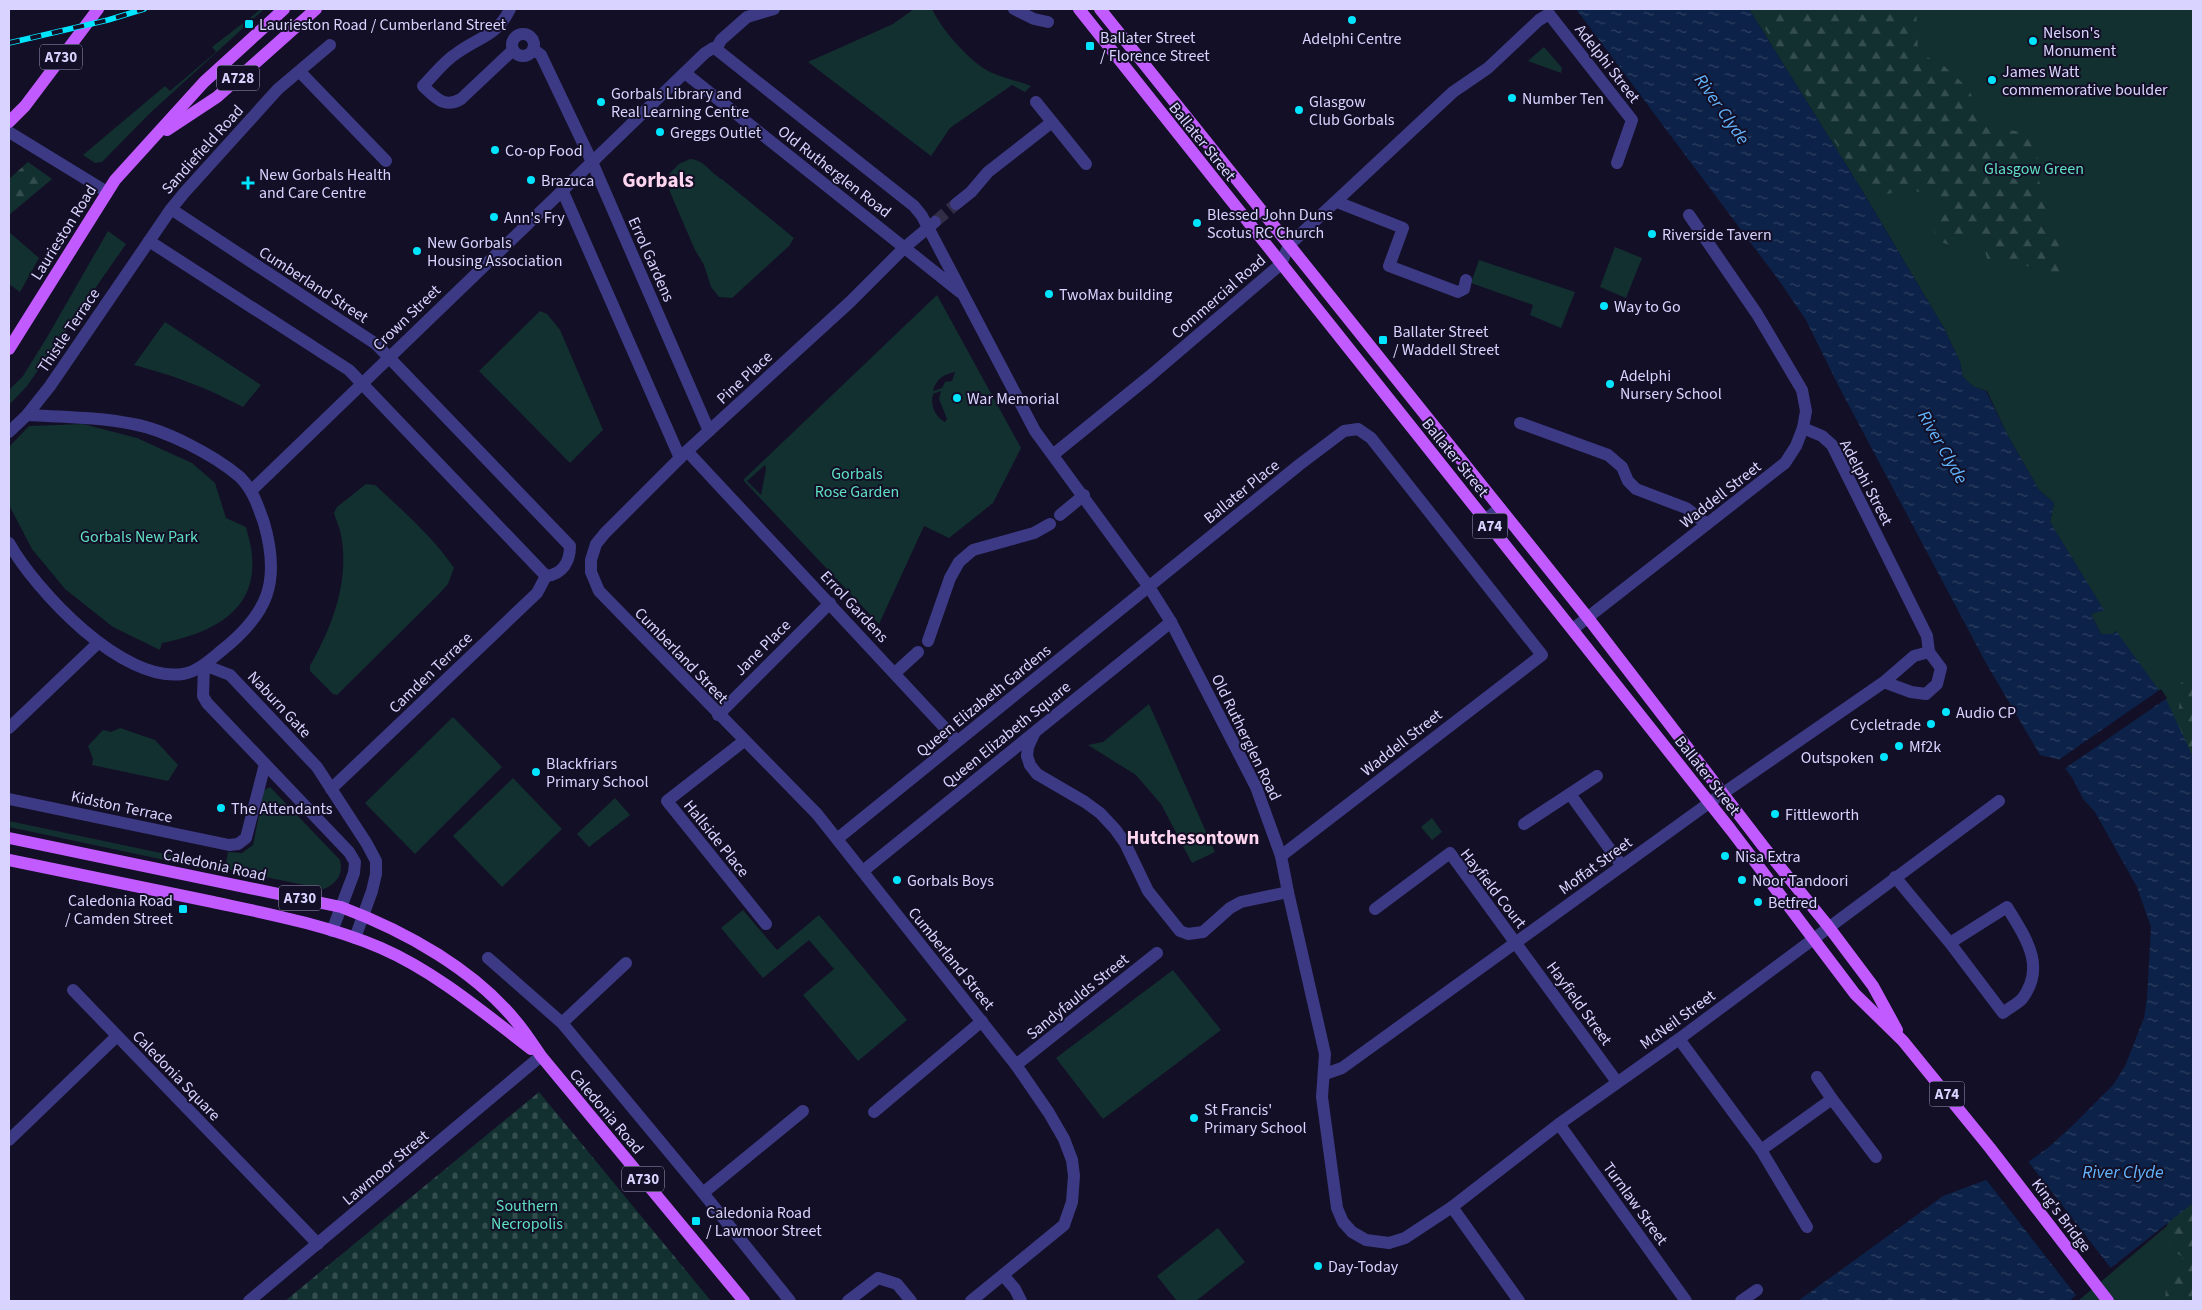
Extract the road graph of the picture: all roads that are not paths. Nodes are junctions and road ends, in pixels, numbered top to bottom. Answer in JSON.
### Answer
{"nodes":[{"id":1,"x":98,"y":9,"type":"edge"},
{"id":2,"x":284,"y":9,"type":"edge"},
{"id":3,"x":316,"y":9,"type":"edge"},
{"id":4,"x":510,"y":9,"type":"edge"},
{"id":5,"x":774,"y":9,"type":"edge"},
{"id":6,"x":1014,"y":9,"type":"edge"},
{"id":7,"x":1079,"y":9,"type":"edge"},
{"id":8,"x":1100,"y":9,"type":"edge"},
{"id":9,"x":1549,"y":14,"type":"joint"},
{"id":10,"x":1048,"y":22,"type":"dead end"},
{"id":11,"x":330,"y":45,"type":"dead end"},
{"id":12,"x":533,"y":49,"type":"junction"},
{"id":13,"x":716,"y":49,"type":"junction"},
{"id":14,"x":513,"y":50,"type":"junction"},
{"id":15,"x":300,"y":72,"type":"junction"},
{"id":16,"x":685,"y":73,"type":"junction"},
{"id":17,"x":1036,"y":102,"type":"dead end"},
{"id":18,"x":9,"y":122,"type":"edge"},
{"id":19,"x":1052,"y":122,"type":"junction"},
{"id":20,"x":9,"y":132,"type":"edge"},
{"id":21,"x":153,"y":140,"type":"junction"},
{"id":22,"x":386,"y":161,"type":"dead end"},
{"id":23,"x":592,"y":162,"type":"junction"},
{"id":24,"x":1617,"y":163,"type":"dead end"},
{"id":25,"x":1086,"y":164,"type":"dead end"},
{"id":26,"x":107,"y":192,"type":"junction"},
{"id":27,"x":563,"y":192,"type":"junction"},
{"id":28,"x":1337,"y":202,"type":"junction"},
{"id":29,"x":956,"y":204,"type":"tunnel mouth"},
{"id":30,"x":171,"y":209,"type":"junction"},
{"id":31,"x":1689,"y":215,"type":"dead end"},
{"id":32,"x":933,"y":224,"type":"junction"},
{"id":33,"x":149,"y":241,"type":"junction"},
{"id":34,"x":1289,"y":245,"type":"junction"},
{"id":35,"x":905,"y":246,"type":"junction"},
{"id":36,"x":1281,"y":264,"type":"junction"},
{"id":37,"x":1466,"y":280,"type":"dead end"},
{"id":38,"x":964,"y":295,"type":"junction"},
{"id":39,"x":9,"y":349,"type":"edge"},
{"id":40,"x":389,"y":357,"type":"junction"},
{"id":41,"x":362,"y":382,"type":"junction"},
{"id":42,"x":28,"y":415,"type":"junction"},
{"id":43,"x":1520,"y":423,"type":"dead end"},
{"id":44,"x":1802,"y":428,"type":"junction"},
{"id":45,"x":709,"y":431,"type":"junction"},
{"id":46,"x":9,"y":432,"type":"edge"},
{"id":47,"x":1054,"y":454,"type":"junction"},
{"id":48,"x":684,"y":455,"type":"junction"},
{"id":49,"x":252,"y":490,"type":"junction"},
{"id":50,"x":1084,"y":495,"type":"junction"},
{"id":51,"x":1500,"y":508,"type":"junction"},
{"id":52,"x":1485,"y":520,"type":"junction"},
{"id":53,"x":1707,"y":524,"type":"junction"},
{"id":54,"x":9,"y":543,"type":"edge"},
{"id":55,"x":591,"y":560,"type":"joint"},
{"id":56,"x":546,"y":576,"type":"junction"},
{"id":57,"x":1149,"y":587,"type":"junction"},
{"id":58,"x":830,"y":603,"type":"junction"},
{"id":59,"x":1588,"y":618,"type":"junction"},
{"id":60,"x":1170,"y":622,"type":"junction"},
{"id":61,"x":1572,"y":629,"type":"junction"},
{"id":62,"x":928,"y":641,"type":"dead end"},
{"id":63,"x":98,"y":643,"type":"junction"},
{"id":64,"x":918,"y":652,"type":"dead end"},
{"id":65,"x":1929,"y":652,"type":"junction"},
{"id":66,"x":1542,"y":655,"type":"joint"},
{"id":67,"x":204,"y":665,"type":"junction"},
{"id":68,"x":895,"y":673,"type":"junction"},
{"id":69,"x":1884,"y":682,"type":"junction"},
{"id":70,"x":718,"y":715,"type":"junction"},
{"id":71,"x":9,"y":728,"type":"edge"},
{"id":72,"x":1034,"y":734,"type":"junction"},
{"id":73,"x":958,"y":741,"type":"junction"},
{"id":74,"x":744,"y":742,"type":"junction"},
{"id":75,"x":265,"y":764,"type":"junction"},
{"id":76,"x":1597,"y":776,"type":"dead end"},
{"id":77,"x":331,"y":789,"type":"junction"},
{"id":78,"x":1723,"y":793,"type":"junction"},
{"id":79,"x":1570,"y":794,"type":"junction"},
{"id":80,"x":9,"y":799,"type":"edge"},
{"id":81,"x":1999,"y":801,"type":"dead end"},
{"id":82,"x":1709,"y":803,"type":"junction"},
{"id":83,"x":1524,"y":824,"type":"dead end"},
{"id":84,"x":9,"y":838,"type":"edge"},
{"id":85,"x":837,"y":839,"type":"junction"},
{"id":86,"x":1281,"y":856,"type":"junction"},
{"id":87,"x":9,"y":860,"type":"edge"},
{"id":88,"x":1622,"y":866,"type":"junction"},
{"id":89,"x":863,"y":871,"type":"junction"},
{"id":90,"x":1894,"y":877,"type":"junction"},
{"id":91,"x":1288,"y":892,"type":"junction"},
{"id":92,"x":341,"y":907,"type":"junction"},
{"id":93,"x":1375,"y":908,"type":"dead end"},
{"id":94,"x":364,"y":916,"type":"junction"},
{"id":95,"x":766,"y":924,"type":"dead end"},
{"id":96,"x":1828,"y":926,"type":"junction"},
{"id":97,"x":332,"y":931,"type":"junction"},
{"id":98,"x":355,"y":938,"type":"junction"},
{"id":99,"x":1812,"y":939,"type":"junction"},
{"id":100,"x":1516,"y":942,"type":"junction"},
{"id":101,"x":1950,"y":943,"type":"junction"},
{"id":102,"x":1157,"y":953,"type":"dead end"},
{"id":103,"x":488,"y":958,"type":"dead end"},
{"id":104,"x":626,"y":963,"type":"dead end"},
{"id":105,"x":73,"y":990,"type":"dead end"},
{"id":106,"x":982,"y":1021,"type":"junction"},
{"id":107,"x":562,"y":1023,"type":"junction"},
{"id":108,"x":117,"y":1036,"type":"junction"},
{"id":109,"x":1679,"y":1039,"type":"junction"},
{"id":110,"x":1903,"y":1040,"type":"junction"},
{"id":111,"x":541,"y":1056,"type":"junction"},
{"id":112,"x":1016,"y":1066,"type":"junction"},
{"id":113,"x":1325,"y":1074,"type":"junction"},
{"id":114,"x":1817,"y":1077,"type":"dead end"},
{"id":115,"x":1617,"y":1082,"type":"junction"},
{"id":116,"x":1832,"y":1099,"type":"junction"},
{"id":117,"x":803,"y":1111,"type":"dead end"},
{"id":118,"x":874,"y":1112,"type":"dead end"},
{"id":119,"x":1559,"y":1124,"type":"junction"},
{"id":120,"x":9,"y":1140,"type":"edge"},
{"id":121,"x":1990,"y":1148,"type":"joint"},
{"id":122,"x":1761,"y":1150,"type":"junction"},
{"id":123,"x":1876,"y":1157,"type":"dead end"},
{"id":124,"x":703,"y":1193,"type":"junction"},
{"id":125,"x":1452,"y":1206,"type":"junction"},
{"id":126,"x":1807,"y":1226,"type":"dead end"},
{"id":127,"x":1366,"y":1240,"type":"joint"},
{"id":128,"x":318,"y":1244,"type":"junction"},
{"id":129,"x":1004,"y":1276,"type":"junction"},
{"id":130,"x":1757,"y":1290,"type":"dead end"},
{"id":131,"x":249,"y":1301,"type":"edge"},
{"id":132,"x":744,"y":1301,"type":"edge"},
{"id":133,"x":790,"y":1301,"type":"edge"},
{"id":134,"x":848,"y":1301,"type":"edge"},
{"id":135,"x":910,"y":1301,"type":"edge"},
{"id":136,"x":971,"y":1301,"type":"edge"},
{"id":137,"x":1020,"y":1301,"type":"edge"},
{"id":138,"x":1520,"y":1301,"type":"edge"},
{"id":139,"x":1686,"y":1301,"type":"edge"},
{"id":140,"x":1741,"y":1301,"type":"edge"},
{"id":141,"x":2108,"y":1301,"type":"edge"}],
"edges":[{"from":1,"to":18,"type":"main road","number":"A730"},
{"from":2,"to":21,"type":"main road","name":"Laurieston Road","number":"A728"},
{"from":3,"to":21,"type":"main road","name":"Laurieston Road","number":"A728"},
{"from":4,"to":14,"type":"street","name":"Errol Gardens"},
{"from":5,"to":13,"type":"street","name":"Crown Street"},
{"from":6,"to":10,"type":"street"},
{"from":7,"to":36,"type":"main road","name":"Ballater Street","number":"A74"},
{"from":8,"to":34,"type":"main road","name":"Ballater Street","number":"A74"},
{"from":9,"to":24,"type":"street","name":"Adelphi Street"},
{"from":9,"to":28,"type":"street","name":"Commercial Road"},
{"from":11,"to":15,"type":"street","name":"Sandiefield Road"},
{"from":12,"to":14,"type":"street"},
{"from":12,"to":14,"type":"street","name":"Errol Gardens"},
{"from":12,"to":23,"type":"street","name":"Errol Gardens"},
{"from":13,"to":16,"type":"street","name":"Crown Street"},
{"from":13,"to":32,"type":"street","name":"Old Rutherglen Road"},
{"from":15,"to":22,"type":"street"},
{"from":15,"to":30,"type":"street","name":"Sandiefield Road"},
{"from":16,"to":23,"type":"street","name":"Crown Street"},
{"from":16,"to":35,"type":"street","name":"Old Rutherglen Road"},
{"from":17,"to":19,"type":"street"},
{"from":19,"to":25,"type":"street"},
{"from":19,"to":29,"type":"street"},
{"from":20,"to":26,"type":"street"},
{"from":21,"to":26,"type":"main road","name":"Laurieston Road","number":"A728"},
{"from":23,"to":27,"type":"street","name":"Crown Street"},
{"from":23,"to":45,"type":"street","name":"Errol Gardens"},
{"from":26,"to":39,"type":"main road","name":"Laurieston Road","number":"A728"},
{"from":27,"to":40,"type":"street","name":"Crown Street"},
{"from":27,"to":48,"type":"street","name":"Errol Gardens"},
{"from":28,"to":34,"type":"street","name":"Commercial Road"},
{"from":28,"to":37,"type":"street"},
{"from":30,"to":33,"type":"street","name":"Sandiefield Road"},
{"from":30,"to":40,"type":"street","name":"Cumberland Street"},
{"from":31,"to":44,"type":"street"},
{"from":32,"to":35,"type":"street","name":"Pine Place"},
{"from":32,"to":38,"type":"street","name":"Old Rutherglen Road"},
{"from":33,"to":41,"type":"street"},
{"from":33,"to":42,"type":"street","name":"Thistle Terrace"},
{"from":34,"to":36,"type":"street","name":"Commercial Road"},
{"from":34,"to":51,"type":"main road","name":"Ballater Street","number":"A74"},
{"from":35,"to":38,"type":"street","name":"Old Rutherglen Road"},
{"from":35,"to":45,"type":"street","name":"Pine Place"},
{"from":36,"to":47,"type":"street","name":"Commercial Road"},
{"from":36,"to":52,"type":"main road","name":"Ballater Street","number":"A74"},
{"from":38,"to":47,"type":"street","name":"Old Rutherglen Road"},
{"from":40,"to":41,"type":"street","name":"Crown Street"},
{"from":40,"to":56,"type":"street","name":"Cumberland Street"},
{"from":41,"to":49,"type":"street","name":"Crown Street"},
{"from":41,"to":56,"type":"street"},
{"from":42,"to":46,"type":"street","name":"Thistle Terrace"},
{"from":42,"to":49,"type":"street"},
{"from":43,"to":53,"type":"street"},
{"from":44,"to":53,"type":"street","name":"Waddell Street"},
{"from":44,"to":65,"type":"street","name":"Adelphi Street"},
{"from":45,"to":48,"type":"street","name":"Pine Place"},
{"from":47,"to":50,"type":"street","name":"Old Rutherglen Road"},
{"from":48,"to":55,"type":"street","name":"Pine Place"},
{"from":48,"to":58,"type":"street","name":"Errol Gardens"},
{"from":49,"to":67,"type":"street"},
{"from":50,"to":57,"type":"street","name":"Old Rutherglen Road"},
{"from":50,"to":62,"type":"street"},
{"from":51,"to":52,"type":"street"},
{"from":51,"to":59,"type":"main road","name":"Ballater Street","number":"A74"},
{"from":52,"to":61,"type":"main road","name":"Ballater Street","number":"A74"},
{"from":53,"to":59,"type":"street","name":"Waddell Street"},
{"from":54,"to":63,"type":"street"},
{"from":55,"to":70,"type":"street","name":"Cumberland Street"},
{"from":56,"to":77,"type":"street","name":"Camden Terrace"},
{"from":57,"to":60,"type":"street","name":"Old Rutherglen Road"},
{"from":57,"to":66,"type":"street","name":"Ballater Place"},
{"from":57,"to":73,"type":"street","name":"Queen Elizabeth Gardens"},
{"from":58,"to":68,"type":"street","name":"Errol Gardens"},
{"from":58,"to":70,"type":"street","name":"Jane Place"},
{"from":59,"to":61,"type":"street","name":"Waddell Street"},
{"from":59,"to":78,"type":"main road","name":"Ballater Street","number":"A74"},
{"from":60,"to":72,"type":"street","name":"Queen Elizabeth Square"},
{"from":60,"to":86,"type":"street","name":"Old Rutherglen Road"},
{"from":61,"to":82,"type":"main road","name":"Ballater Street","number":"A74"},
{"from":63,"to":67,"type":"street"},
{"from":63,"to":71,"type":"street"},
{"from":64,"to":68,"type":"street"},
{"from":65,"to":69,"type":"street","name":"Moffat Street"},
{"from":65,"to":69,"type":"street"},
{"from":66,"to":86,"type":"street","name":"Waddell Street"},
{"from":67,"to":75,"type":"street"},
{"from":67,"to":77,"type":"street","name":"Naburn Gate"},
{"from":68,"to":73,"type":"street","name":"Errol Gardens"},
{"from":69,"to":78,"type":"street","name":"Moffat Street"},
{"from":70,"to":74,"type":"street","name":"Cumberland Street"},
{"from":72,"to":89,"type":"street","name":"Queen Elizabeth Square"},
{"from":72,"to":91,"type":"street"},
{"from":73,"to":85,"type":"street","name":"Queen Elizabeth Gardens"},
{"from":74,"to":85,"type":"street","name":"Cumberland Street"},
{"from":74,"to":95,"type":"street","name":"Hallside Place"},
{"from":75,"to":80,"type":"street","name":"Kidston Terrace"},
{"from":75,"to":92,"type":"street"},
{"from":76,"to":79,"type":"street"},
{"from":77,"to":94,"type":"street","name":"Naburn Gate"},
{"from":78,"to":82,"type":"street","name":"Moffat Street"},
{"from":78,"to":96,"type":"main road","name":"Ballater Street","number":"A74"},
{"from":79,"to":83,"type":"street"},
{"from":79,"to":88,"type":"street"},
{"from":81,"to":90,"type":"street","name":"McNeil Street"},
{"from":82,"to":88,"type":"street","name":"Moffat Street"},
{"from":82,"to":99,"type":"main road","name":"Ballater Street","number":"A74"},
{"from":84,"to":92,"type":"main road","name":"Caledonia Road","number":"A730"},
{"from":85,"to":89,"type":"street","name":"Cumberland Street"},
{"from":86,"to":91,"type":"street","name":"Old Rutherglen Road"},
{"from":87,"to":97,"type":"main road","name":"Caledonia Road","number":"A730"},
{"from":88,"to":100,"type":"street","name":"Moffat Street"},
{"from":89,"to":106,"type":"street","name":"Cumberland Street"},
{"from":90,"to":96,"type":"street","name":"McNeil Street"},
{"from":90,"to":101,"type":"street"},
{"from":91,"to":113,"type":"street","name":"Old Rutherglen Road"},
{"from":92,"to":94,"type":"main road","name":"Caledonia Road","number":"A730"},
{"from":92,"to":97,"type":"street"},
{"from":93,"to":100,"type":"street","name":"Hayfield Court"},
{"from":94,"to":98,"type":"street","name":"Naburn Gate"},
{"from":94,"to":111,"type":"main road","name":"Caledonia Road","number":"A730"},
{"from":96,"to":99,"type":"street","name":"McNeil Street"},
{"from":96,"to":110,"type":"main road","name":"Ballater Street","number":"A74"},
{"from":97,"to":98,"type":"main road","name":"Caledonia Road","number":"A730"},
{"from":98,"to":111,"type":"main road","name":"Caledonia Road","number":"A730"},
{"from":99,"to":109,"type":"street","name":"McNeil Street"},
{"from":99,"to":110,"type":"main road","name":"Ballater Street","number":"A74"},
{"from":100,"to":113,"type":"street","name":"Moffat Street"},
{"from":100,"to":115,"type":"street","name":"Hayfield Street"},
{"from":101,"to":101,"type":"street"},
{"from":102,"to":112,"type":"street","name":"Sandyfaulds Street"},
{"from":103,"to":107,"type":"street"},
{"from":104,"to":107,"type":"street"},
{"from":105,"to":108,"type":"street"},
{"from":106,"to":112,"type":"street","name":"Cumberland Street"},
{"from":106,"to":118,"type":"street"},
{"from":107,"to":124,"type":"street"},
{"from":108,"to":120,"type":"street","name":"Caledonia Square"},
{"from":108,"to":128,"type":"street","name":"Caledonia Square"},
{"from":109,"to":115,"type":"street","name":"McNeil Street"},
{"from":109,"to":122,"type":"street"},
{"from":110,"to":121,"type":"main road","name":"Ballater Street","number":"A74"},
{"from":111,"to":128,"type":"street","name":"Lawmoor Street"},
{"from":111,"to":132,"type":"main road","name":"Caledonia Road","number":"A730"},
{"from":112,"to":129,"type":"street","name":"Cumberland Street"},
{"from":113,"to":127,"type":"street","name":"Old Rutherglen Road"},
{"from":114,"to":116,"type":"street"},
{"from":115,"to":119,"type":"street","name":"McNeil Street"},
{"from":116,"to":122,"type":"street"},
{"from":116,"to":123,"type":"street"},
{"from":117,"to":124,"type":"street"},
{"from":119,"to":125,"type":"street","name":"McNeil Street"},
{"from":119,"to":139,"type":"street","name":"Turnlaw Street"},
{"from":121,"to":141,"type":"main road","name":"King's Bridge"},
{"from":122,"to":126,"type":"street"},
{"from":124,"to":133,"type":"street"},
{"from":125,"to":127,"type":"street","name":"McNeil Street"},
{"from":125,"to":138,"type":"street"},
{"from":128,"to":131,"type":"street","name":"Lawmoor Street"},
{"from":129,"to":136,"type":"street","name":"Cumberland Street"},
{"from":129,"to":137,"type":"street"},
{"from":130,"to":140,"type":"street"},
{"from":134,"to":135,"type":"street"}]}
